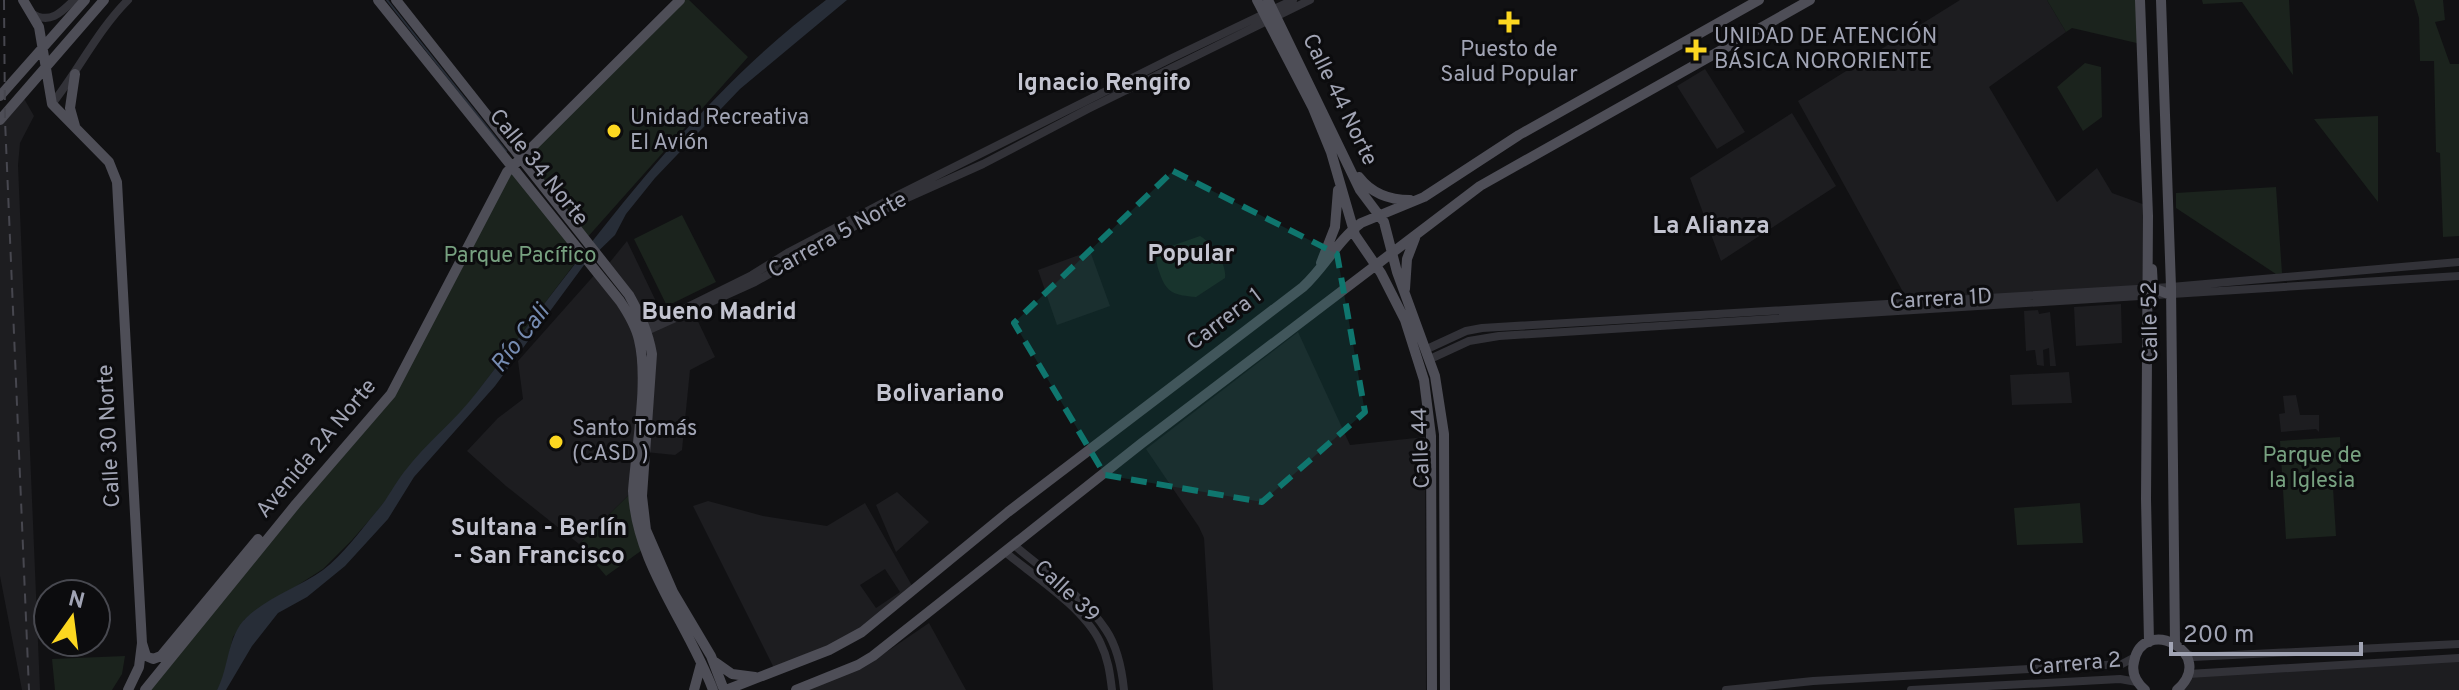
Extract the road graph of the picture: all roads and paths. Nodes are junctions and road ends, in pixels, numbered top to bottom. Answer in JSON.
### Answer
{"nodes":[{"id":1,"x":23,"y":0,"type":"edge"},
{"id":2,"x":74,"y":0,"type":"edge"},
{"id":3,"x":85,"y":0,"type":"edge"},
{"id":4,"x":104,"y":0,"type":"edge"},
{"id":5,"x":128,"y":0,"type":"edge"},
{"id":6,"x":378,"y":0,"type":"edge"},
{"id":7,"x":396,"y":0,"type":"edge"},
{"id":8,"x":671,"y":0,"type":"edge"},
{"id":9,"x":680,"y":0,"type":"edge"},
{"id":10,"x":1257,"y":0,"type":"edge"},
{"id":11,"x":1293,"y":0,"type":"edge"},
{"id":12,"x":1310,"y":0,"type":"edge"},
{"id":13,"x":1759,"y":0,"type":"edge"},
{"id":14,"x":1810,"y":0,"type":"edge"},
{"id":15,"x":2140,"y":0,"type":"edge"},
{"id":16,"x":2161,"y":0,"type":"edge"},
{"id":17,"x":29,"y":12,"type":"junction"},
{"id":18,"x":1271,"y":13,"type":"edge"},
{"id":19,"x":75,"y":74,"type":"junction"},
{"id":20,"x":0,"y":96,"type":"edge"},
{"id":21,"x":51,"y":100,"type":"junction"},
{"id":22,"x":0,"y":120,"type":"edge"},
{"id":23,"x":79,"y":135,"type":"junction"},
{"id":24,"x":519,"y":154,"type":"junction"},
{"id":25,"x":1348,"y":162,"type":"junction"},
{"id":26,"x":1335,"y":164,"type":"junction"},
{"id":27,"x":509,"y":165,"type":"junction"},
{"id":28,"x":1424,"y":197,"type":"junction"},
{"id":29,"x":1379,"y":214,"type":"junction"},
{"id":30,"x":2169,"y":215,"type":"junction"},
{"id":31,"x":2148,"y":222,"type":"junction"},
{"id":32,"x":1353,"y":229,"type":"junction"},
{"id":33,"x":1417,"y":234,"type":"junction"},
{"id":34,"x":581,"y":244,"type":"junction"},
{"id":35,"x":1392,"y":254,"type":"junction"},
{"id":36,"x":2459,"y":262,"type":"edge"},
{"id":37,"x":1375,"y":266,"type":"junction"},
{"id":38,"x":2459,"y":276,"type":"edge"},
{"id":39,"x":1309,"y":281,"type":"junction"},
{"id":40,"x":2148,"y":291,"type":"junction"},
{"id":41,"x":2171,"y":291,"type":"junction"},
{"id":42,"x":1406,"y":295,"type":"junction"},
{"id":43,"x":644,"y":331,"type":"junction"},
{"id":44,"x":1466,"y":331,"type":"junction"},
{"id":45,"x":1469,"y":341,"type":"junction"},
{"id":46,"x":1428,"y":354,"type":"junction"},
{"id":47,"x":1009,"y":548,"type":"junction"},
{"id":48,"x":1077,"y":604,"type":"junction"},
{"id":49,"x":2149,"y":642,"type":"junction"},
{"id":50,"x":142,"y":643,"type":"junction"},
{"id":51,"x":2175,"y":643,"type":"junction"},
{"id":52,"x":2459,"y":644,"type":"edge"},
{"id":53,"x":2184,"y":652,"type":"junction"},
{"id":54,"x":705,"y":655,"type":"junction"},
{"id":55,"x":2135,"y":657,"type":"junction"},
{"id":56,"x":2459,"y":658,"type":"edge"},
{"id":57,"x":2188,"y":674,"type":"junction"},
{"id":58,"x":765,"y":675,"type":"junction"},
{"id":59,"x":2141,"y":686,"type":"edge"},
{"id":60,"x":128,"y":690,"type":"edge"},
{"id":61,"x":145,"y":690,"type":"edge"},
{"id":62,"x":694,"y":690,"type":"edge"},
{"id":63,"x":713,"y":690,"type":"edge"},
{"id":64,"x":725,"y":690,"type":"edge"},
{"id":65,"x":796,"y":690,"type":"edge"},
{"id":66,"x":1112,"y":690,"type":"edge"},
{"id":67,"x":1124,"y":690,"type":"edge"},
{"id":68,"x":1432,"y":690,"type":"edge"},
{"id":69,"x":1445,"y":690,"type":"edge"},
{"id":70,"x":1726,"y":690,"type":"edge"},
{"id":71,"x":1911,"y":690,"type":"edge"},
{"id":72,"x":2178,"y":690,"type":"edge"}],
"edges":[{"from":1,"to":17,"type":"main road"},
{"from":2,"to":17,"type":"street"},
{"from":3,"to":20,"type":"main road"},
{"from":4,"to":22,"type":"main road"},
{"from":5,"to":19,"type":"street"},
{"from":6,"to":27,"type":"main road","name":"Calle 34 Norte"},
{"from":7,"to":24,"type":"main road","name":"Calle 34 Norte"},
{"from":8,"to":24,"type":"main road","name":"Avenida 2A Norte"},
{"from":9,"to":24,"type":"main road","name":"Avenida 2A Norte"},
{"from":10,"to":18,"type":"main road","name":"Calle 44 Norte"},
{"from":11,"to":18,"type":"street","name":"Carrera 5 Norte"},
{"from":12,"to":18,"type":"street","name":"Carrera 5 Norte"},
{"from":13,"to":28,"type":"main road","name":"Carrera 1"},
{"from":14,"to":33,"type":"main road"},
{"from":15,"to":31,"type":"main road","name":"Calle 52"},
{"from":16,"to":30,"type":"main road","name":"Calle 52"},
{"from":17,"to":21,"type":"main road"},
{"from":18,"to":25,"type":"main road","name":"Calle 44 Norte"},
{"from":18,"to":26,"type":"main road","name":"Calle 44 Norte"},
{"from":18,"to":43,"type":"street","name":"Carrera 5 Norte"},
{"from":19,"to":21,"type":"street"},
{"from":19,"to":23,"type":"main road"},
{"from":21,"to":23,"type":"main road"},
{"from":23,"to":50,"type":"main road","name":"Calle 30 Norte"},
{"from":24,"to":27,"type":"main road","name":"Avenida 2A Norte"},
{"from":24,"to":34,"type":"main road","name":"Calle 34 Norte"},
{"from":25,"to":28,"type":"main road"},
{"from":25,"to":29,"type":"main road","name":"Calle 44 Norte"},
{"from":26,"to":32,"type":"main road","name":"Calle 44 Norte"},
{"from":26,"to":39,"type":"main road"},
{"from":27,"to":34,"type":"main road","name":"Calle 34 Norte"},
{"from":27,"to":50,"type":"main road","name":"Avenida 2A Norte"},
{"from":27,"to":61,"type":"main road","name":"Avenida 2A Norte"},
{"from":28,"to":29,"type":"main road","name":"Carrera 1"},
{"from":29,"to":32,"type":"main road","name":"Carrera 1"},
{"from":29,"to":35,"type":"main road","name":"Calle 44"},
{"from":30,"to":31,"type":"main road"},
{"from":30,"to":41,"type":"main road","name":"Calle 52"},
{"from":31,"to":40,"type":"main road","name":"Calle 52"},
{"from":32,"to":37,"type":"main road","name":"Calle 44"},
{"from":32,"to":39,"type":"main road","name":"Carrera 1"},
{"from":33,"to":35,"type":"main road"},
{"from":33,"to":42,"type":"main road"},
{"from":34,"to":43,"type":"main road","name":"Calle 34 Norte"},
{"from":35,"to":37,"type":"main road"},
{"from":35,"to":42,"type":"main road","name":"Calle 44"},
{"from":36,"to":41,"type":"street"},
{"from":37,"to":47,"type":"main road"},
{"from":37,"to":68,"type":"main road","name":"Calle 44"},
{"from":38,"to":41,"type":"street"},
{"from":39,"to":58,"type":"main road","name":"Carrera 1"},
{"from":40,"to":41,"type":"main road"},
{"from":40,"to":44,"type":"street","name":"Carrera 1D"},
{"from":40,"to":45,"type":"street","name":"Carrera 1D"},
{"from":40,"to":49,"type":"main road","name":"Calle 52"},
{"from":41,"to":51,"type":"main road","name":"Calle 52"},
{"from":42,"to":46,"type":"main road","name":"Calle 44"},
{"from":43,"to":54,"type":"main road","name":"Calle 34 Norte"},
{"from":44,"to":45,"type":"street"},
{"from":44,"to":46,"type":"street","name":"Carrera 1D"},
{"from":45,"to":46,"type":"street","name":"Carrera 1D"},
{"from":46,"to":69,"type":"main road","name":"Calle 44"},
{"from":47,"to":48,"type":"street","name":"Calle 39"},
{"from":47,"to":65,"type":"main road"},
{"from":48,"to":66,"type":"street","name":"Calle 39"},
{"from":48,"to":67,"type":"street","name":"Calle 39"},
{"from":49,"to":51,"type":"main road"},
{"from":49,"to":55,"type":"main road"},
{"from":50,"to":60,"type":"main road","name":"Calle 30 Norte"},
{"from":51,"to":53,"type":"main road"},
{"from":52,"to":53,"type":"street"},
{"from":53,"to":57,"type":"main road"},
{"from":54,"to":58,"type":"main road"},
{"from":54,"to":62,"type":"main road"},
{"from":54,"to":63,"type":"main road","name":"Calle 34 Norte"},
{"from":54,"to":64,"type":"main road","name":"Calle 34 Norte"},
{"from":55,"to":59,"type":"main road"},
{"from":55,"to":70,"type":"street","name":"Carrera 2"},
{"from":56,"to":57,"type":"street"},
{"from":57,"to":72,"type":"main road"},
{"from":58,"to":64,"type":"main road","name":"Carrera 1"},
{"from":59,"to":71,"type":"street","name":"Carrera 2"}]}
